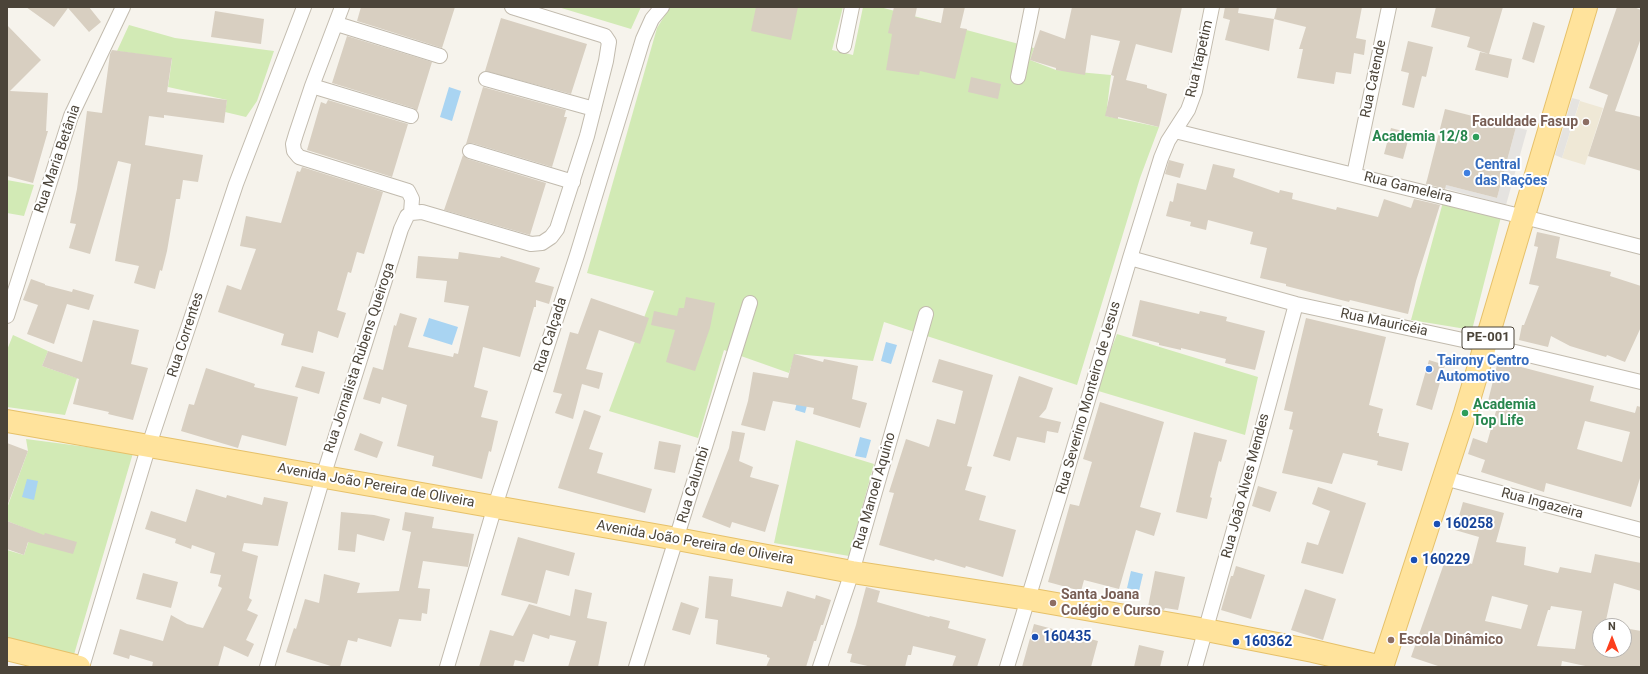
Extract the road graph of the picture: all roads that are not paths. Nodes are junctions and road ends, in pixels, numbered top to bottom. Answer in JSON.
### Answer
{"nodes":[{"id":1,"x":123,"y":7,"type":"edge"},
{"id":2,"x":304,"y":7,"type":"edge"},
{"id":3,"x":342,"y":7,"type":"edge"},
{"id":4,"x":512,"y":7,"type":"edge"},
{"id":5,"x":662,"y":7,"type":"edge"},
{"id":6,"x":852,"y":7,"type":"edge"},
{"id":7,"x":1032,"y":7,"type":"edge"},
{"id":8,"x":1212,"y":7,"type":"edge"},
{"id":9,"x":1389,"y":7,"type":"edge"},
{"id":10,"x":1586,"y":7,"type":"edge"},
{"id":11,"x":336,"y":24,"type":"junction"},
{"id":12,"x":844,"y":46,"type":"dead end"},
{"id":13,"x":440,"y":56,"type":"dead end"},
{"id":14,"x":1018,"y":77,"type":"dead end"},
{"id":15,"x":486,"y":80,"type":"dead end"},
{"id":16,"x":312,"y":86,"type":"junction"},
{"id":17,"x":594,"y":109,"type":"junction"},
{"id":18,"x":411,"y":116,"type":"dead end"},
{"id":19,"x":1175,"y":131,"type":"junction"},
{"id":20,"x":470,"y":151,"type":"dead end"},
{"id":21,"x":1354,"y":175,"type":"junction"},
{"id":22,"x":573,"y":182,"type":"junction"},
{"id":23,"x":411,"y":213,"type":"junction"},
{"id":24,"x":1524,"y":217,"type":"junction"},
{"id":25,"x":1641,"y":248,"type":"edge"},
{"id":26,"x":1130,"y":258,"type":"junction"},
{"id":27,"x":750,"y":303,"type":"dead end"},
{"id":28,"x":1296,"y":304,"type":"junction"},
{"id":29,"x":926,"y":314,"type":"dead end"},
{"id":30,"x":7,"y":316,"type":"edge"},
{"id":31,"x":1486,"y":345,"type":"junction"},
{"id":32,"x":1641,"y":382,"type":"edge"},
{"id":33,"x":7,"y":421,"type":"edge"},
{"id":34,"x":149,"y":445,"type":"junction"},
{"id":35,"x":323,"y":477,"type":"junction"},
{"id":36,"x":1444,"y":478,"type":"junction"},
{"id":37,"x":495,"y":506,"type":"junction"},
{"id":38,"x":1641,"y":530,"type":"edge"},
{"id":39,"x":677,"y":539,"type":"junction"},
{"id":40,"x":852,"y":572,"type":"junction"},
{"id":41,"x":1028,"y":599,"type":"junction"},
{"id":42,"x":1206,"y":630,"type":"junction"},
{"id":43,"x":7,"y":649,"type":"edge"},
{"id":44,"x":80,"y":667,"type":"edge"},
{"id":45,"x":267,"y":667,"type":"edge"},
{"id":46,"x":447,"y":667,"type":"edge"},
{"id":47,"x":636,"y":667,"type":"edge"},
{"id":48,"x":820,"y":667,"type":"edge"},
{"id":49,"x":1007,"y":667,"type":"edge"},
{"id":50,"x":1195,"y":667,"type":"edge"},
{"id":51,"x":1382,"y":667,"type":"edge"}],
"edges":[{"from":1,"to":30,"type":"street","name":"Rua Maria Betânia"},
{"from":2,"to":34,"type":"street","name":"Rua Correntes"},
{"from":3,"to":11,"type":"street"},
{"from":4,"to":17,"type":"street"},
{"from":5,"to":37,"type":"street","name":"Rua Calçada"},
{"from":6,"to":12,"type":"street"},
{"from":7,"to":14,"type":"street"},
{"from":8,"to":19,"type":"street","name":"Rua Itapetim"},
{"from":9,"to":21,"type":"street","name":"Rua Catende"},
{"from":10,"to":24,"type":"main road","number":"PE-001"},
{"from":11,"to":13,"type":"street"},
{"from":11,"to":16,"type":"street"},
{"from":15,"to":17,"type":"street"},
{"from":16,"to":18,"type":"street"},
{"from":16,"to":23,"type":"street"},
{"from":17,"to":22,"type":"street"},
{"from":19,"to":21,"type":"street","name":"Rua Gameleira"},
{"from":19,"to":26,"type":"street","name":"Rua Severino Monteiro de Jesus"},
{"from":20,"to":22,"type":"street"},
{"from":21,"to":24,"type":"street","name":"Rua Gameleira"},
{"from":22,"to":23,"type":"street"},
{"from":23,"to":35,"type":"street","name":"Rua Jornalista Rubens Queiroga"},
{"from":24,"to":25,"type":"street","name":"Rua Gameleira"},
{"from":24,"to":31,"type":"main road","number":"PE-001"},
{"from":26,"to":28,"type":"street","name":"Rua Mauricéia"},
{"from":26,"to":41,"type":"street","name":"Rua Severino Monteiro de Jesus"},
{"from":27,"to":39,"type":"street","name":"Rua Calumbi"},
{"from":28,"to":31,"type":"street","name":"Rua Mauricéia"},
{"from":28,"to":42,"type":"street","name":"Rua João Alves Mendes"},
{"from":29,"to":40,"type":"street","name":"Rua Manoel Aquino"},
{"from":31,"to":32,"type":"street","name":"Rua Mauricéia"},
{"from":31,"to":36,"type":"main road","number":"PE-001"},
{"from":33,"to":34,"type":"main road","name":"Avenida João Pereira de Oliveira"},
{"from":34,"to":35,"type":"main road","name":"Avenida João Pereira de Oliveira"},
{"from":34,"to":44,"type":"street","name":"Rua Correntes"},
{"from":35,"to":37,"type":"main road","name":"Avenida João Pereira de Oliveira"},
{"from":35,"to":45,"type":"street","name":"Rua Jornalista Rubens Queiroga"},
{"from":36,"to":38,"type":"street","name":"Rua Ingazeira"},
{"from":36,"to":51,"type":"main road","number":"PE-001"},
{"from":37,"to":39,"type":"main road","name":"Avenida João Pereira de Oliveira"},
{"from":37,"to":46,"type":"street","name":"Rua Calçada"},
{"from":39,"to":40,"type":"main road","name":"Avenida João Pereira de Oliveira"},
{"from":39,"to":47,"type":"street","name":"Rua Calumbi"},
{"from":40,"to":41,"type":"main road","name":"Avenida João Pereira de Oliveira"},
{"from":40,"to":48,"type":"street","name":"Rua Manoel Aquino"},
{"from":41,"to":42,"type":"main road","name":"Avenida João Pereira de Oliveira"},
{"from":41,"to":49,"type":"street","name":"Rua Severino Monteiro de Jesus"},
{"from":42,"to":50,"type":"street","name":"Rua João Alves Mendes"},
{"from":42,"to":51,"type":"main road","name":"Avenida João Pereira de Oliveira"},
{"from":43,"to":44,"type":"main road"}]}
